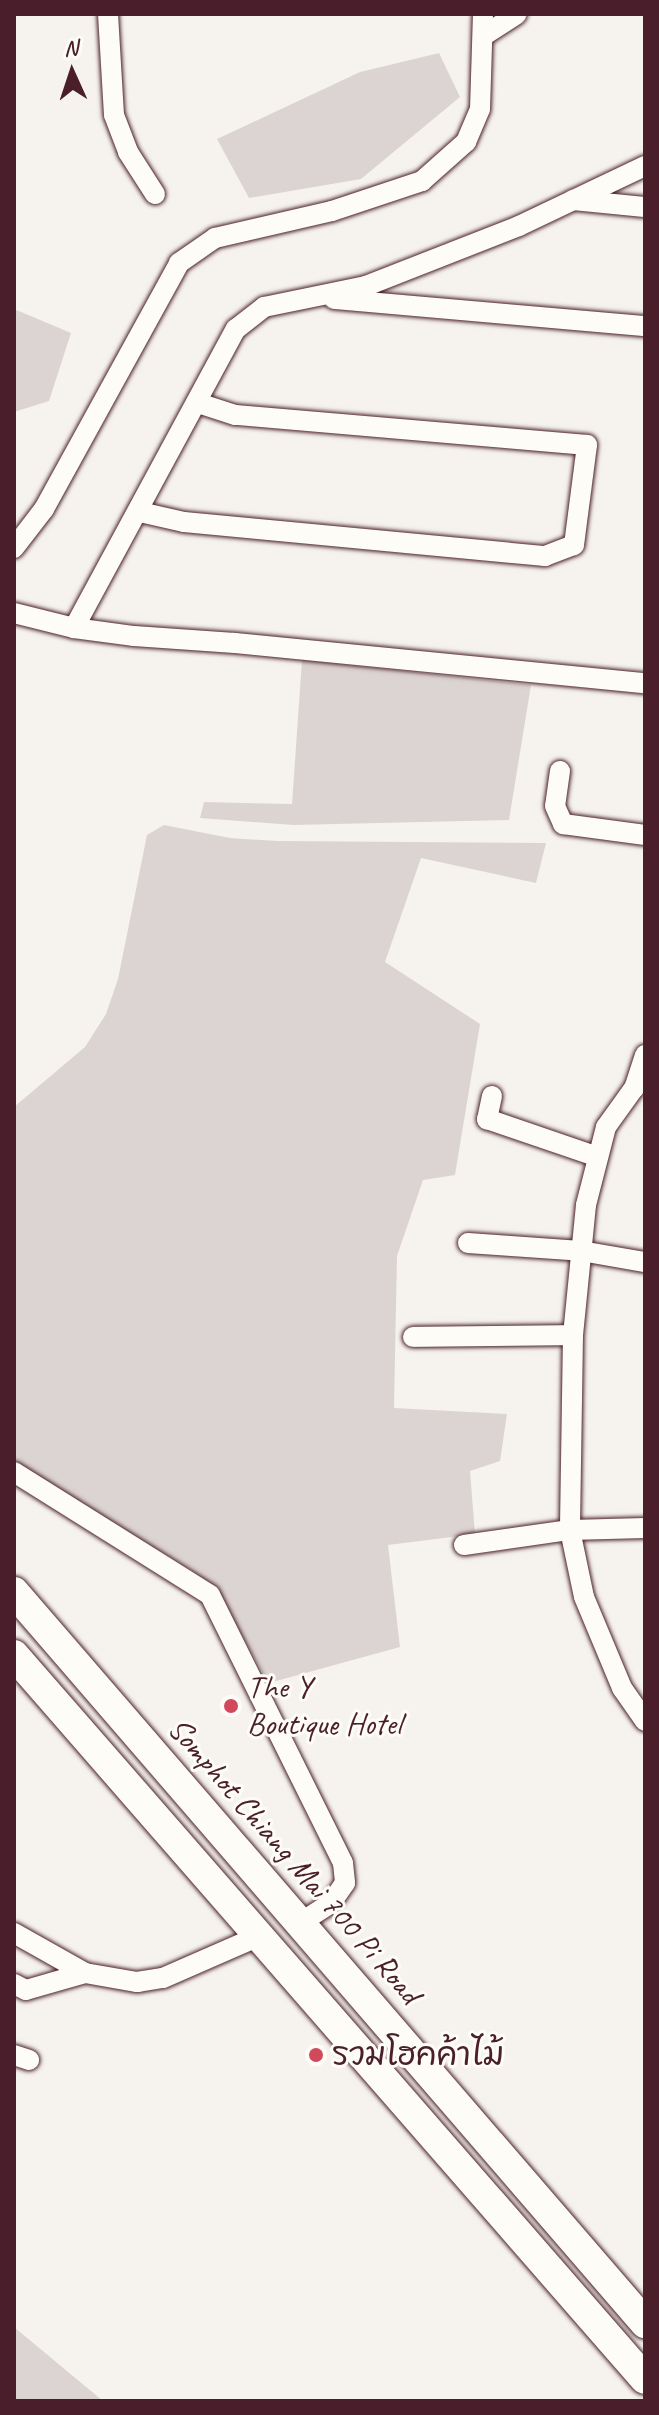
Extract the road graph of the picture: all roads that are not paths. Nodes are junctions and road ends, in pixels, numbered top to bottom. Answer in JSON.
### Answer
{"nodes":[{"id":1,"x":108,"y":14,"type":"edge"},
{"id":2,"x":483,"y":14,"type":"edge"},
{"id":3,"x":517,"y":14,"type":"edge"},
{"id":4,"x":483,"y":36,"type":"junction"},
{"id":5,"x":645,"y":166,"type":"edge"},
{"id":6,"x":155,"y":194,"type":"dead end"},
{"id":7,"x":573,"y":200,"type":"junction"},
{"id":8,"x":645,"y":207,"type":"edge"},
{"id":9,"x":306,"y":296,"type":"junction"},
{"id":10,"x":645,"y":326,"type":"edge"},
{"id":11,"x":199,"y":403,"type":"junction"},
{"id":12,"x":140,"y":512,"type":"junction"},
{"id":13,"x":14,"y":548,"type":"edge"},
{"id":14,"x":14,"y":613,"type":"edge"},
{"id":15,"x":74,"y":628,"type":"junction"},
{"id":16,"x":645,"y":683,"type":"edge"},
{"id":17,"x":560,"y":771,"type":"dead end"},
{"id":18,"x":645,"y":835,"type":"edge"},
{"id":19,"x":645,"y":1055,"type":"edge"},
{"id":20,"x":639,"y":1091,"type":"edge"},
{"id":21,"x":492,"y":1096,"type":"dead end"},
{"id":22,"x":598,"y":1157,"type":"junction"},
{"id":23,"x":468,"y":1243,"type":"dead end"},
{"id":24,"x":581,"y":1251,"type":"junction"},
{"id":25,"x":645,"y":1262,"type":"edge"},
{"id":26,"x":573,"y":1335,"type":"junction"},
{"id":27,"x":413,"y":1337,"type":"dead end"},
{"id":28,"x":14,"y":1472,"type":"edge"},
{"id":29,"x":645,"y":1528,"type":"edge"},
{"id":30,"x":570,"y":1530,"type":"junction"},
{"id":31,"x":464,"y":1545,"type":"dead end"},
{"id":32,"x":14,"y":1592,"type":"edge"},
{"id":33,"x":14,"y":1655,"type":"edge"},
{"id":34,"x":645,"y":1721,"type":"edge"},
{"id":35,"x":300,"y":1923,"type":"junction"},
{"id":36,"x":14,"y":1933,"type":"edge"},
{"id":37,"x":257,"y":1937,"type":"junction"},
{"id":38,"x":85,"y":1973,"type":"junction"},
{"id":39,"x":14,"y":1984,"type":"edge"},
{"id":40,"x":645,"y":2323,"type":"edge"},
{"id":41,"x":645,"y":2379,"type":"edge"}],
"edges":[{"from":1,"to":6,"type":"street"},
{"from":2,"to":4,"type":"street"},
{"from":3,"to":4,"type":"street"},
{"from":4,"to":13,"type":"street"},
{"from":5,"to":7,"type":"street"},
{"from":7,"to":8,"type":"street"},
{"from":7,"to":9,"type":"street"},
{"from":9,"to":10,"type":"street"},
{"from":9,"to":11,"type":"street"},
{"from":11,"to":12,"type":"street"},
{"from":11,"to":12,"type":"street"},
{"from":12,"to":15,"type":"street"},
{"from":14,"to":15,"type":"street"},
{"from":15,"to":16,"type":"street"},
{"from":17,"to":18,"type":"street"},
{"from":19,"to":20,"type":"street"},
{"from":20,"to":22,"type":"street"},
{"from":21,"to":22,"type":"street"},
{"from":22,"to":24,"type":"street"},
{"from":23,"to":24,"type":"street"},
{"from":24,"to":25,"type":"street"},
{"from":24,"to":26,"type":"street"},
{"from":26,"to":27,"type":"street"},
{"from":26,"to":30,"type":"street"},
{"from":28,"to":35,"type":"street"},
{"from":29,"to":30,"type":"street"},
{"from":30,"to":31,"type":"street"},
{"from":30,"to":34,"type":"street"},
{"from":32,"to":35,"type":"main road","name":"Somphot Chiang Mai 700 Pi Road"},
{"from":33,"to":37,"type":"main road"},
{"from":35,"to":40,"type":"main road","name":"Somphot Chiang Mai 700 Pi Road"},
{"from":36,"to":38,"type":"street"},
{"from":37,"to":38,"type":"street"},
{"from":37,"to":41,"type":"main road"},
{"from":38,"to":39,"type":"street"}]}
